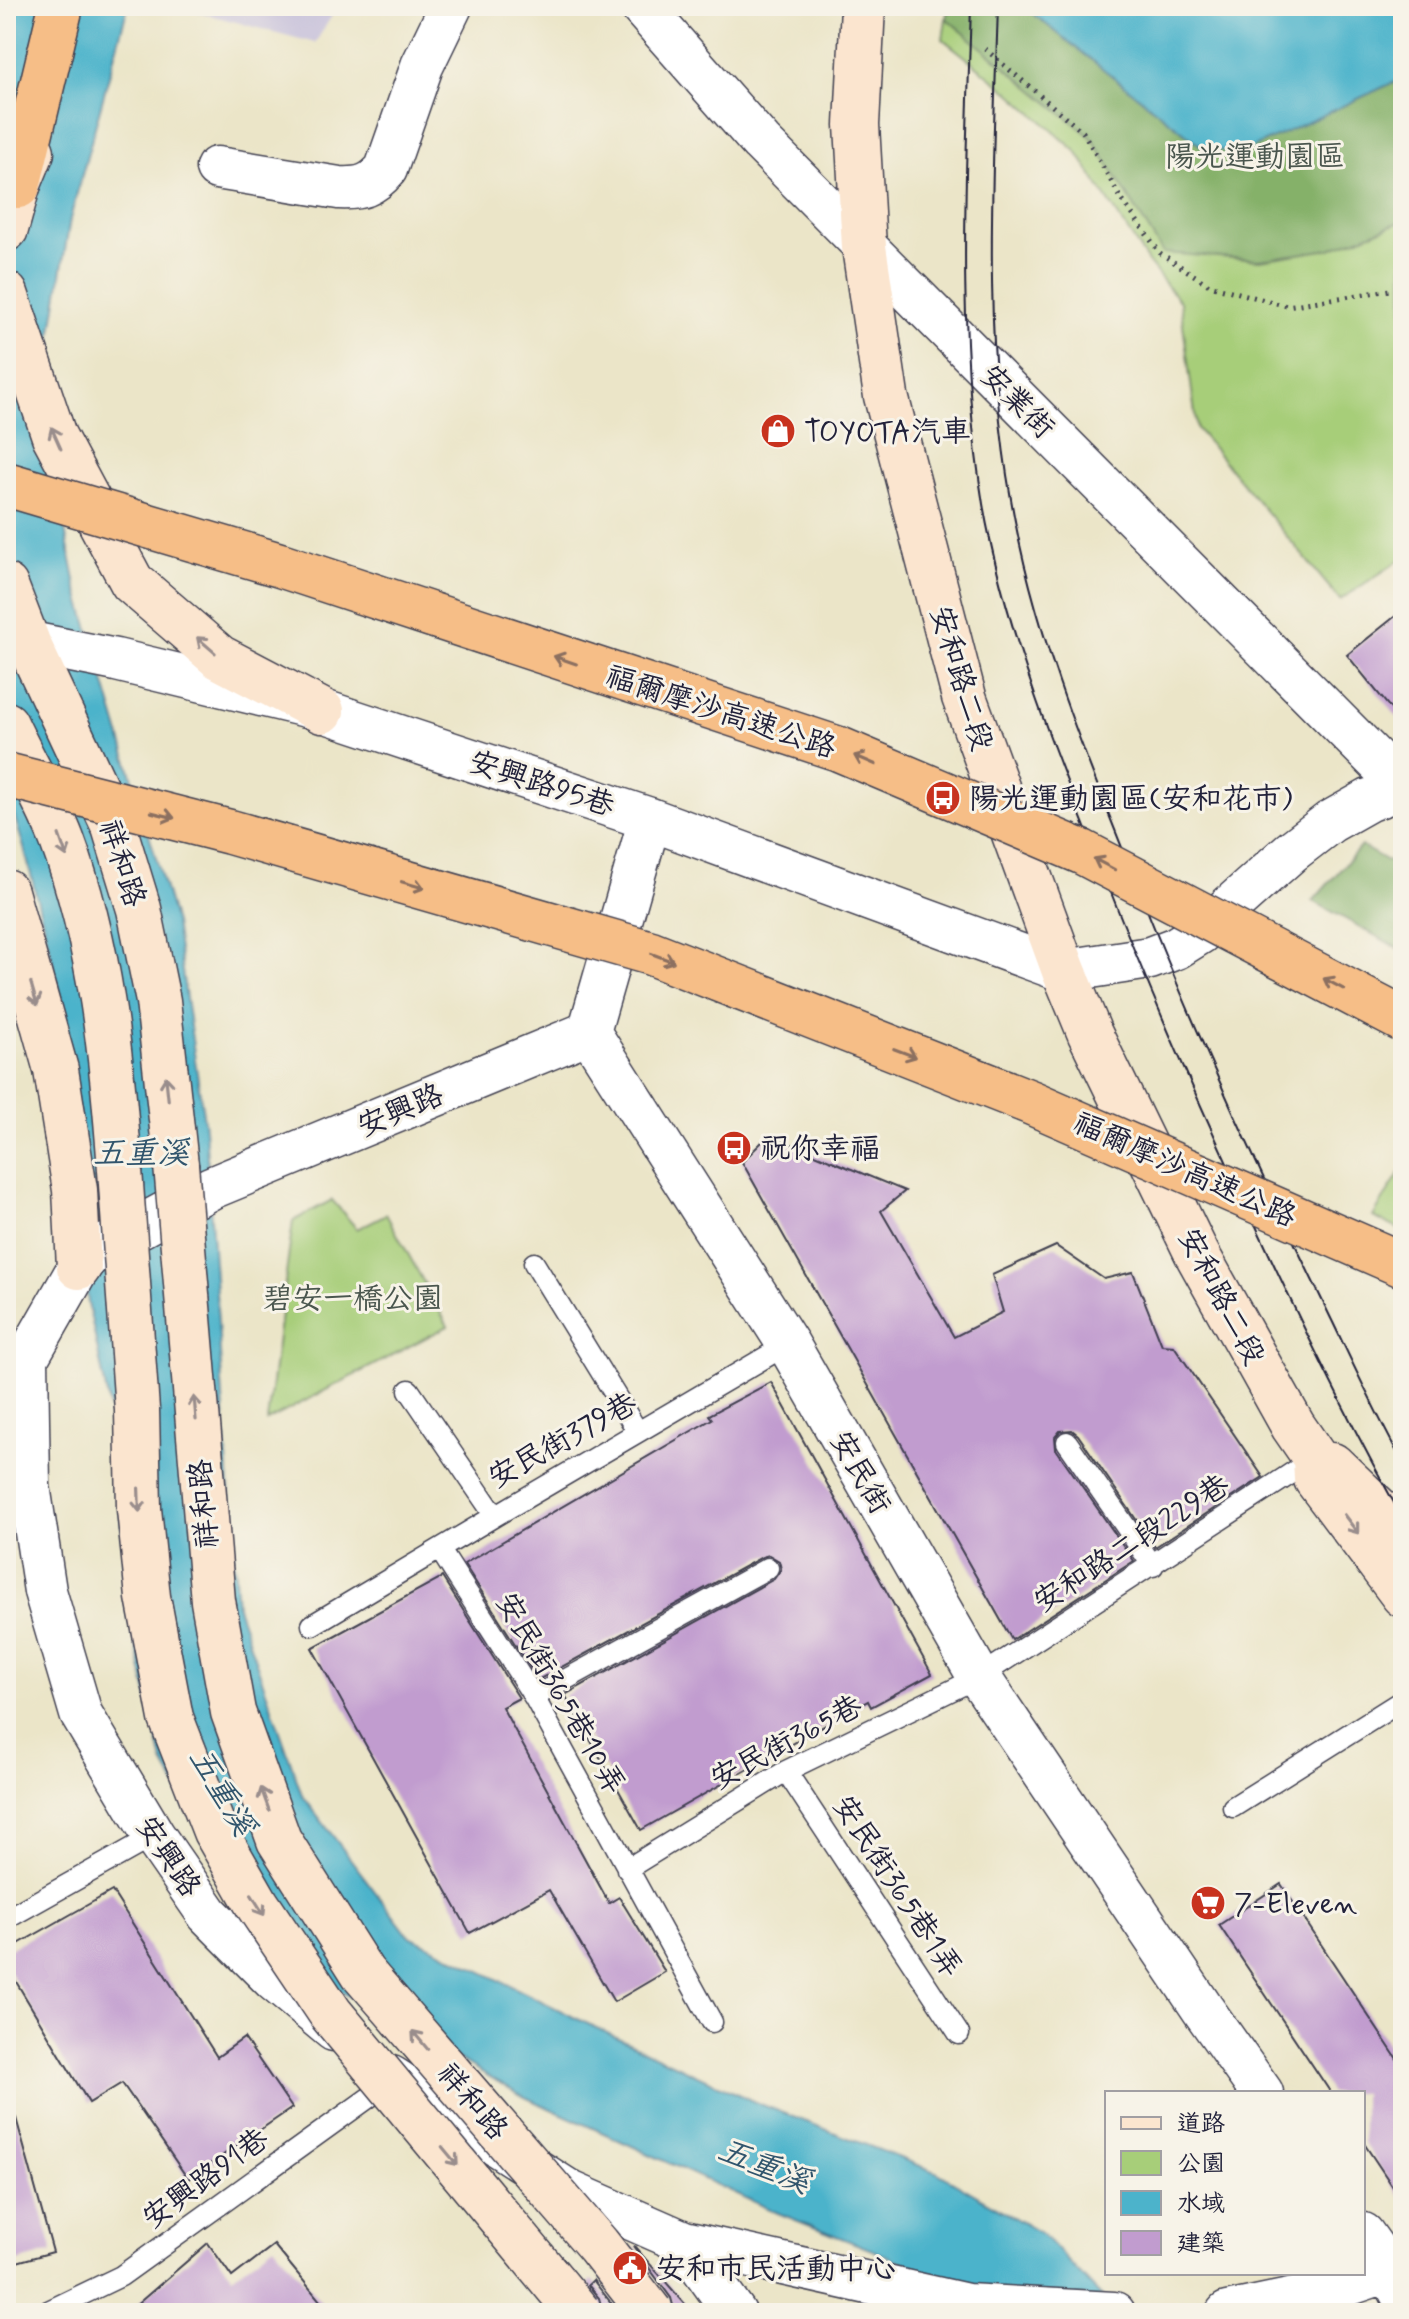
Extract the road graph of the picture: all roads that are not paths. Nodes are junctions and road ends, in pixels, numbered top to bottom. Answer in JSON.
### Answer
{"nodes":[{"id":1,"x":61,"y":6,"type":"edge"},
{"id":2,"x":82,"y":6,"type":"edge"},
{"id":3,"x":451,"y":6,"type":"edge"},
{"id":4,"x":641,"y":6,"type":"edge"},
{"id":5,"x":862,"y":15,"type":"edge"},
{"id":6,"x":217,"y":168,"type":"dead end"},
{"id":7,"x":18,"y":186,"type":"junction"},
{"id":8,"x":6,"y":229,"type":"edge"},
{"id":9,"x":864,"y":247,"type":"junction"},
{"id":10,"x":6,"y":294,"type":"edge"},
{"id":11,"x":6,"y":484,"type":"edge"},
{"id":12,"x":6,"y":586,"type":"edge"},
{"id":13,"x":17,"y":640,"type":"edge"},
{"id":14,"x":322,"y":711,"type":"junction"},
{"id":15,"x":6,"y":724,"type":"edge"},
{"id":16,"x":6,"y":775,"type":"edge"},
{"id":17,"x":1403,"y":788,"type":"edge"},
{"id":18,"x":650,"y":819,"type":"junction"},
{"id":19,"x":6,"y":892,"type":"edge"},
{"id":20,"x":1064,"y":971,"type":"junction"},
{"id":21,"x":1403,"y":1020,"type":"edge"},
{"id":22,"x":589,"y":1032,"type":"junction"},
{"id":23,"x":85,"y":1261,"type":"junction"},
{"id":24,"x":534,"y":1263,"type":"dead end"},
{"id":25,"x":1403,"y":1265,"type":"edge"},
{"id":26,"x":788,"y":1344,"type":"junction"},
{"id":27,"x":409,"y":1390,"type":"dead end"},
{"id":28,"x":638,"y":1432,"type":"junction"},
{"id":29,"x":1067,"y":1442,"type":"dead end"},
{"id":30,"x":1315,"y":1458,"type":"junction"},
{"id":31,"x":495,"y":1516,"type":"junction"},
{"id":32,"x":1403,"y":1533,"type":"edge"},
{"id":33,"x":440,"y":1550,"type":"junction"},
{"id":34,"x":1153,"y":1566,"type":"junction"},
{"id":35,"x":768,"y":1568,"type":"dead end"},
{"id":36,"x":1403,"y":1595,"type":"edge"},
{"id":37,"x":312,"y":1625,"type":"dead end"},
{"id":38,"x":979,"y":1677,"type":"junction"},
{"id":39,"x":534,"y":1697,"type":"junction"},
{"id":40,"x":1403,"y":1700,"type":"edge"},
{"id":41,"x":786,"y":1771,"type":"junction"},
{"id":42,"x":1233,"y":1807,"type":"dead end"},
{"id":43,"x":154,"y":1836,"type":"junction"},
{"id":44,"x":627,"y":1869,"type":"junction"},
{"id":45,"x":6,"y":1919,"type":"edge"},
{"id":46,"x":712,"y":2022,"type":"dead end"},
{"id":47,"x":959,"y":2034,"type":"dead end"},
{"id":48,"x":394,"y":2080,"type":"junction"},
{"id":49,"x":1261,"y":2091,"type":"edge"},
{"id":50,"x":1365,"y":2236,"type":"edge"},
{"id":51,"x":684,"y":2242,"type":"junction"},
{"id":52,"x":1399,"y":2278,"type":"edge"},
{"id":53,"x":979,"y":2309,"type":"edge"},
{"id":54,"x":44,"y":2313,"type":"edge"},
{"id":55,"x":579,"y":2313,"type":"edge"},
{"id":56,"x":651,"y":2313,"type":"edge"},
{"id":57,"x":735,"y":2313,"type":"edge"},
{"id":58,"x":1114,"y":2313,"type":"edge"},
{"id":59,"x":1227,"y":2313,"type":"edge"}],
"edges":[{"from":1,"to":7,"type":"highway"},
{"from":2,"to":7,"type":"main road"},
{"from":3,"to":6,"type":"street"},
{"from":4,"to":9,"type":"street","name":"安業街"},
{"from":5,"to":9,"type":"main road","name":"安和路二段"},
{"from":7,"to":8,"type":"main road"},
{"from":9,"to":17,"type":"street","name":"安業街"},
{"from":9,"to":20,"type":"main road","name":"安和路二段"},
{"from":14,"to":10,"type":"main road","one_way":true},
{"from":21,"to":11,"type":"highway","name":"福爾摩沙高速公路","one_way":true,"bridge":true},
{"from":12,"to":13,"type":"main road","name":"祥和路"},
{"from":13,"to":14,"type":"street","name":"安興路95巷"},
{"from":56,"to":13,"type":"main road","name":"祥和路","one_way":true,"bridge":true},
{"from":14,"to":18,"type":"street","name":"安興路95巷"},
{"from":15,"to":55,"type":"main road","name":"祥和路","one_way":true,"bridge":true},
{"from":16,"to":25,"type":"highway","name":"福爾摩沙高速公路","one_way":true,"bridge":true},
{"from":17,"to":20,"type":"street"},
{"from":18,"to":20,"type":"street","name":"安興路95巷"},
{"from":18,"to":22,"type":"street"},
{"from":19,"to":23,"type":"main road","one_way":true},
{"from":20,"to":30,"type":"main road","name":"安和路二段"},
{"from":22,"to":23,"type":"street","name":"安興路","bridge":true},
{"from":22,"to":26,"type":"street","name":"安民街"},
{"from":23,"to":43,"type":"street","name":"安興路"},
{"from":24,"to":28,"type":"lane"},
{"from":26,"to":28,"type":"lane","name":"安民街379巷"},
{"from":26,"to":38,"type":"street","name":"安民街"},
{"from":27,"to":31,"type":"lane","name":"安民街379巷"},
{"from":28,"to":31,"type":"lane","name":"安民街379巷"},
{"from":29,"to":34,"type":"lane"},
{"from":30,"to":32,"type":"main road","name":"安和路二段"},
{"from":30,"to":34,"type":"lane","name":"安和路二段229巷"},
{"from":30,"to":36,"type":"main road","name":"安和路二段","one_way":true},
{"from":31,"to":33,"type":"lane"},
{"from":33,"to":37,"type":"lane"},
{"from":33,"to":39,"type":"lane","name":"安民街365巷10弄"},
{"from":34,"to":38,"type":"lane","name":"安和路二段229巷"},
{"from":35,"to":39,"type":"lane"},
{"from":38,"to":41,"type":"lane","name":"安民街365巷"},
{"from":38,"to":49,"type":"street","name":"安民街"},
{"from":39,"to":44,"type":"lane","name":"安民街365巷10弄"},
{"from":40,"to":42,"type":"lane"},
{"from":41,"to":44,"type":"lane","name":"安民街365巷"},
{"from":41,"to":47,"type":"lane","name":"安民街365巷1弄"},
{"from":43,"to":45,"type":"lane"},
{"from":43,"to":48,"type":"street","name":"安興路"},
{"from":44,"to":46,"type":"lane","name":"安民街365巷10弄"},
{"from":48,"to":51,"type":"street","name":"安興路"},
{"from":48,"to":54,"type":"lane","name":"安興路91巷"},
{"from":50,"to":52,"type":"street"},
{"from":51,"to":53,"type":"street","name":"安興路"},
{"from":51,"to":57,"type":"street"},
{"from":52,"to":59,"type":"street"},
{"from":53,"to":58,"type":"street","name":"安興路"}]}
